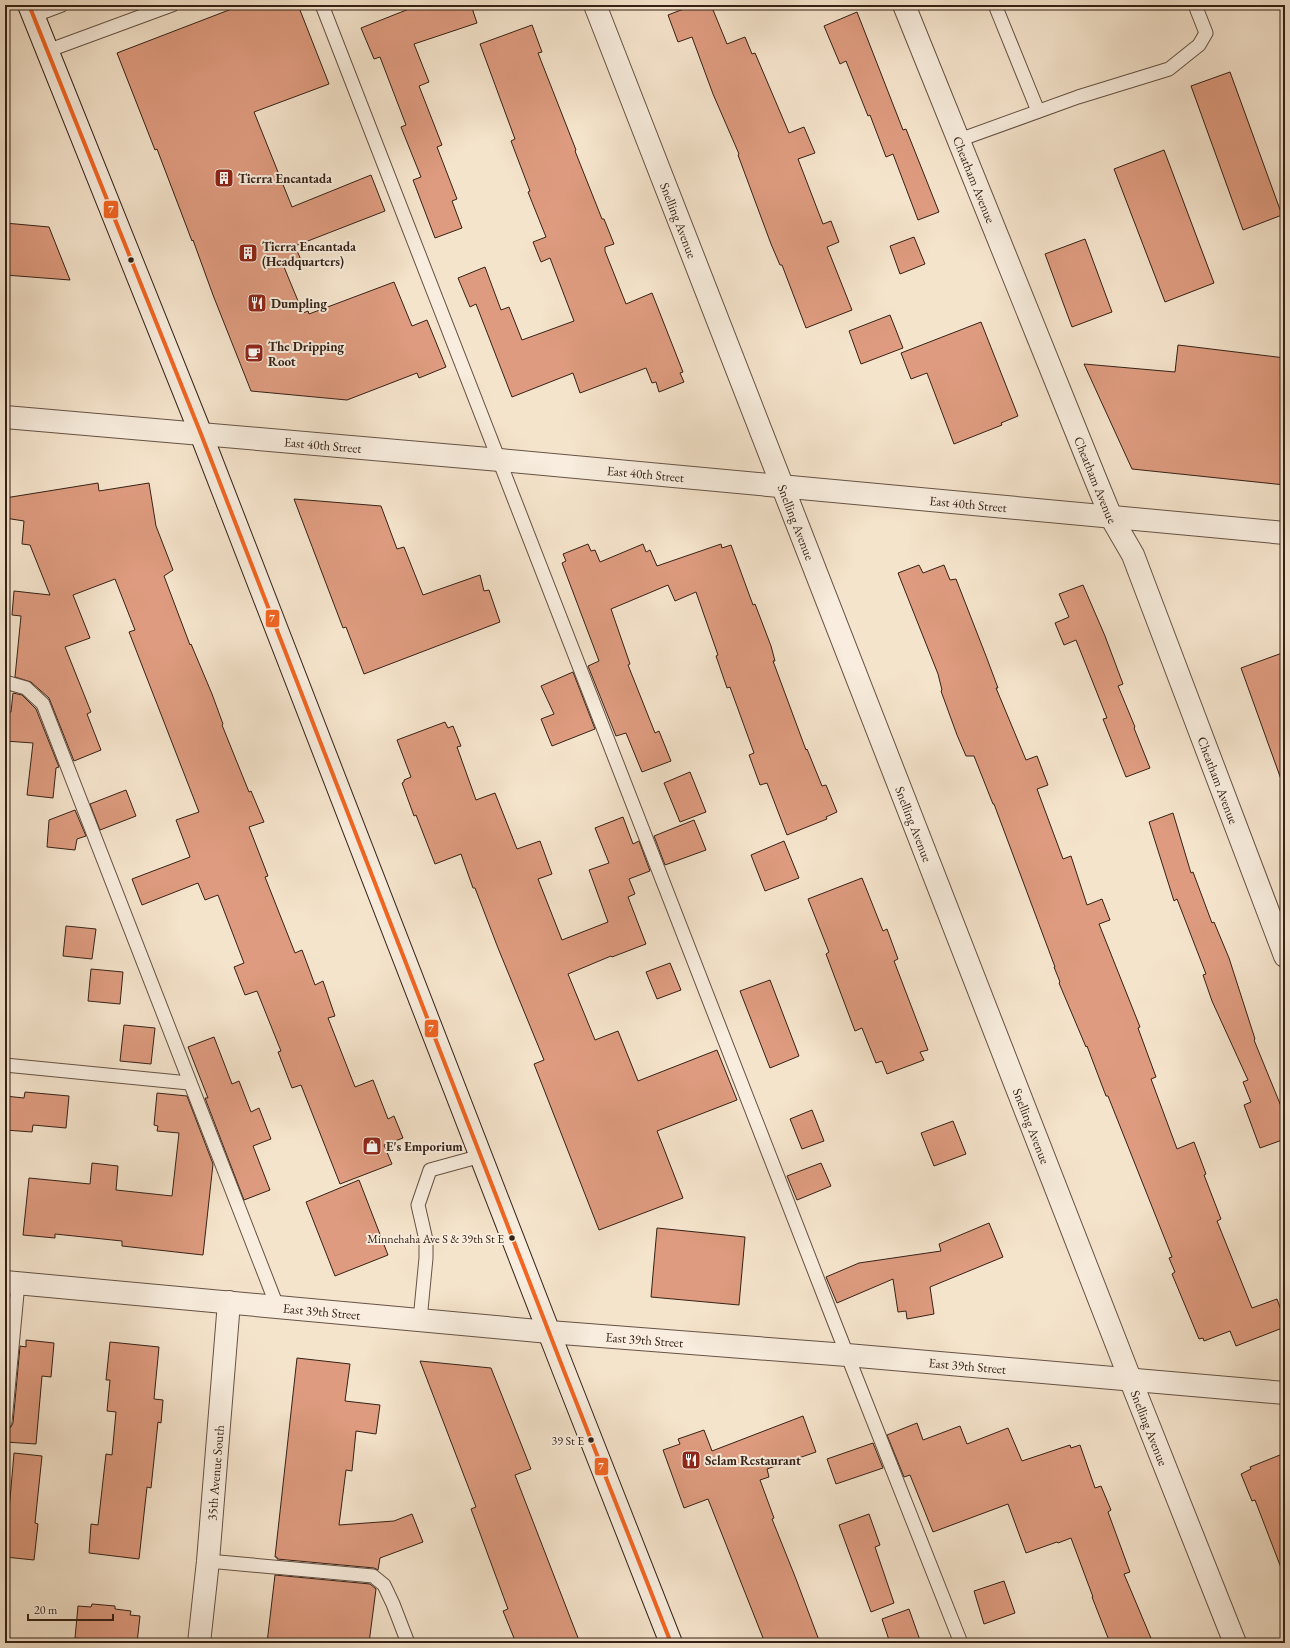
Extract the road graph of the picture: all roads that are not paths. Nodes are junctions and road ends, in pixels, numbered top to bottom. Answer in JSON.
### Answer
{"nodes":[{"id":1,"x":62,"y":5,"type":"edge"},
{"id":2,"x":172,"y":5,"type":"edge"},
{"id":3,"x":322,"y":5,"type":"edge"},
{"id":4,"x":595,"y":5,"type":"edge"},
{"id":5,"x":904,"y":5,"type":"edge"},
{"id":6,"x":995,"y":5,"type":"edge"},
{"id":7,"x":1196,"y":5,"type":"edge"},
{"id":8,"x":31,"y":11,"type":"edge"},
{"id":9,"x":48,"y":51,"type":"junction"},
{"id":10,"x":1038,"y":111,"type":"junction"},
{"id":11,"x":959,"y":140,"type":"junction"},
{"id":12,"x":5,"y":417,"type":"edge"},
{"id":13,"x":201,"y":434,"type":"junction"},
{"id":14,"x":500,"y":460,"type":"junction"},
{"id":15,"x":783,"y":487,"type":"junction"},
{"id":16,"x":1111,"y":517,"type":"junction"},
{"id":17,"x":1285,"y":533,"type":"edge"},
{"id":18,"x":5,"y":682,"type":"edge"},
{"id":19,"x":1285,"y":956,"type":"edge"},
{"id":20,"x":5,"y":1065,"type":"edge"},
{"id":21,"x":189,"y":1083,"type":"junction"},
{"id":22,"x":481,"y":1156,"type":"junction"},
{"id":23,"x":12,"y":1282,"type":"edge"},
{"id":24,"x":229,"y":1302,"type":"junction"},
{"id":25,"x":277,"y":1306,"type":"junction"},
{"id":26,"x":420,"y":1320,"type":"junction"},
{"id":27,"x":549,"y":1332,"type":"junction"},
{"id":28,"x":847,"y":1355,"type":"junction"},
{"id":29,"x":1131,"y":1381,"type":"junction"},
{"id":30,"x":1285,"y":1394,"type":"edge"},
{"id":31,"x":5,"y":1422,"type":"edge"},
{"id":32,"x":208,"y":1561,"type":"junction"},
{"id":33,"x":199,"y":1643,"type":"edge"},
{"id":34,"x":408,"y":1643,"type":"edge"},
{"id":35,"x":671,"y":1643,"type":"edge"},
{"id":36,"x":961,"y":1643,"type":"edge"},
{"id":37,"x":1236,"y":1643,"type":"edge"}],
"edges":[{"from":1,"to":8,"type":"lane"},
{"from":2,"to":9,"type":"lane"},
{"from":3,"to":14,"type":"lane"},
{"from":4,"to":15,"type":"street","name":"Snelling Avenue"},
{"from":5,"to":11,"type":"street","name":"Cheatham Avenue"},
{"from":6,"to":10,"type":"lane"},
{"from":7,"to":10,"type":"lane"},
{"from":8,"to":9,"type":"street"},
{"from":9,"to":13,"type":"street"},
{"from":10,"to":11,"type":"lane"},
{"from":11,"to":16,"type":"street","name":"Cheatham Avenue"},
{"from":12,"to":13,"type":"street","name":"East 40th Street"},
{"from":13,"to":14,"type":"street","name":"East 40th Street"},
{"from":13,"to":22,"type":"street"},
{"from":14,"to":15,"type":"street","name":"East 40th Street"},
{"from":14,"to":28,"type":"lane"},
{"from":15,"to":16,"type":"street","name":"East 40th Street"},
{"from":15,"to":29,"type":"street","name":"Snelling Avenue"},
{"from":16,"to":17,"type":"street","name":"East 40th Street"},
{"from":16,"to":19,"type":"street","name":"Cheatham Avenue"},
{"from":18,"to":21,"type":"lane"},
{"from":20,"to":21,"type":"lane"},
{"from":21,"to":25,"type":"lane"},
{"from":22,"to":26,"type":"lane"},
{"from":22,"to":27,"type":"street"},
{"from":23,"to":24,"type":"street","name":"East 39th Street"},
{"from":23,"to":31,"type":"lane"},
{"from":24,"to":25,"type":"street","name":"East 39th Street"},
{"from":24,"to":32,"type":"street","name":"35th Avenue South"},
{"from":25,"to":26,"type":"street","name":"East 39th Street"},
{"from":26,"to":27,"type":"street","name":"East 39th Street"},
{"from":27,"to":28,"type":"street","name":"East 39th Street"},
{"from":27,"to":35,"type":"street"},
{"from":28,"to":29,"type":"street","name":"East 39th Street"},
{"from":28,"to":36,"type":"lane"},
{"from":29,"to":30,"type":"street","name":"East 39th Street"},
{"from":29,"to":37,"type":"street","name":"Snelling Avenue"},
{"from":32,"to":33,"type":"street","name":"35th Avenue South"},
{"from":32,"to":34,"type":"lane"}]}
